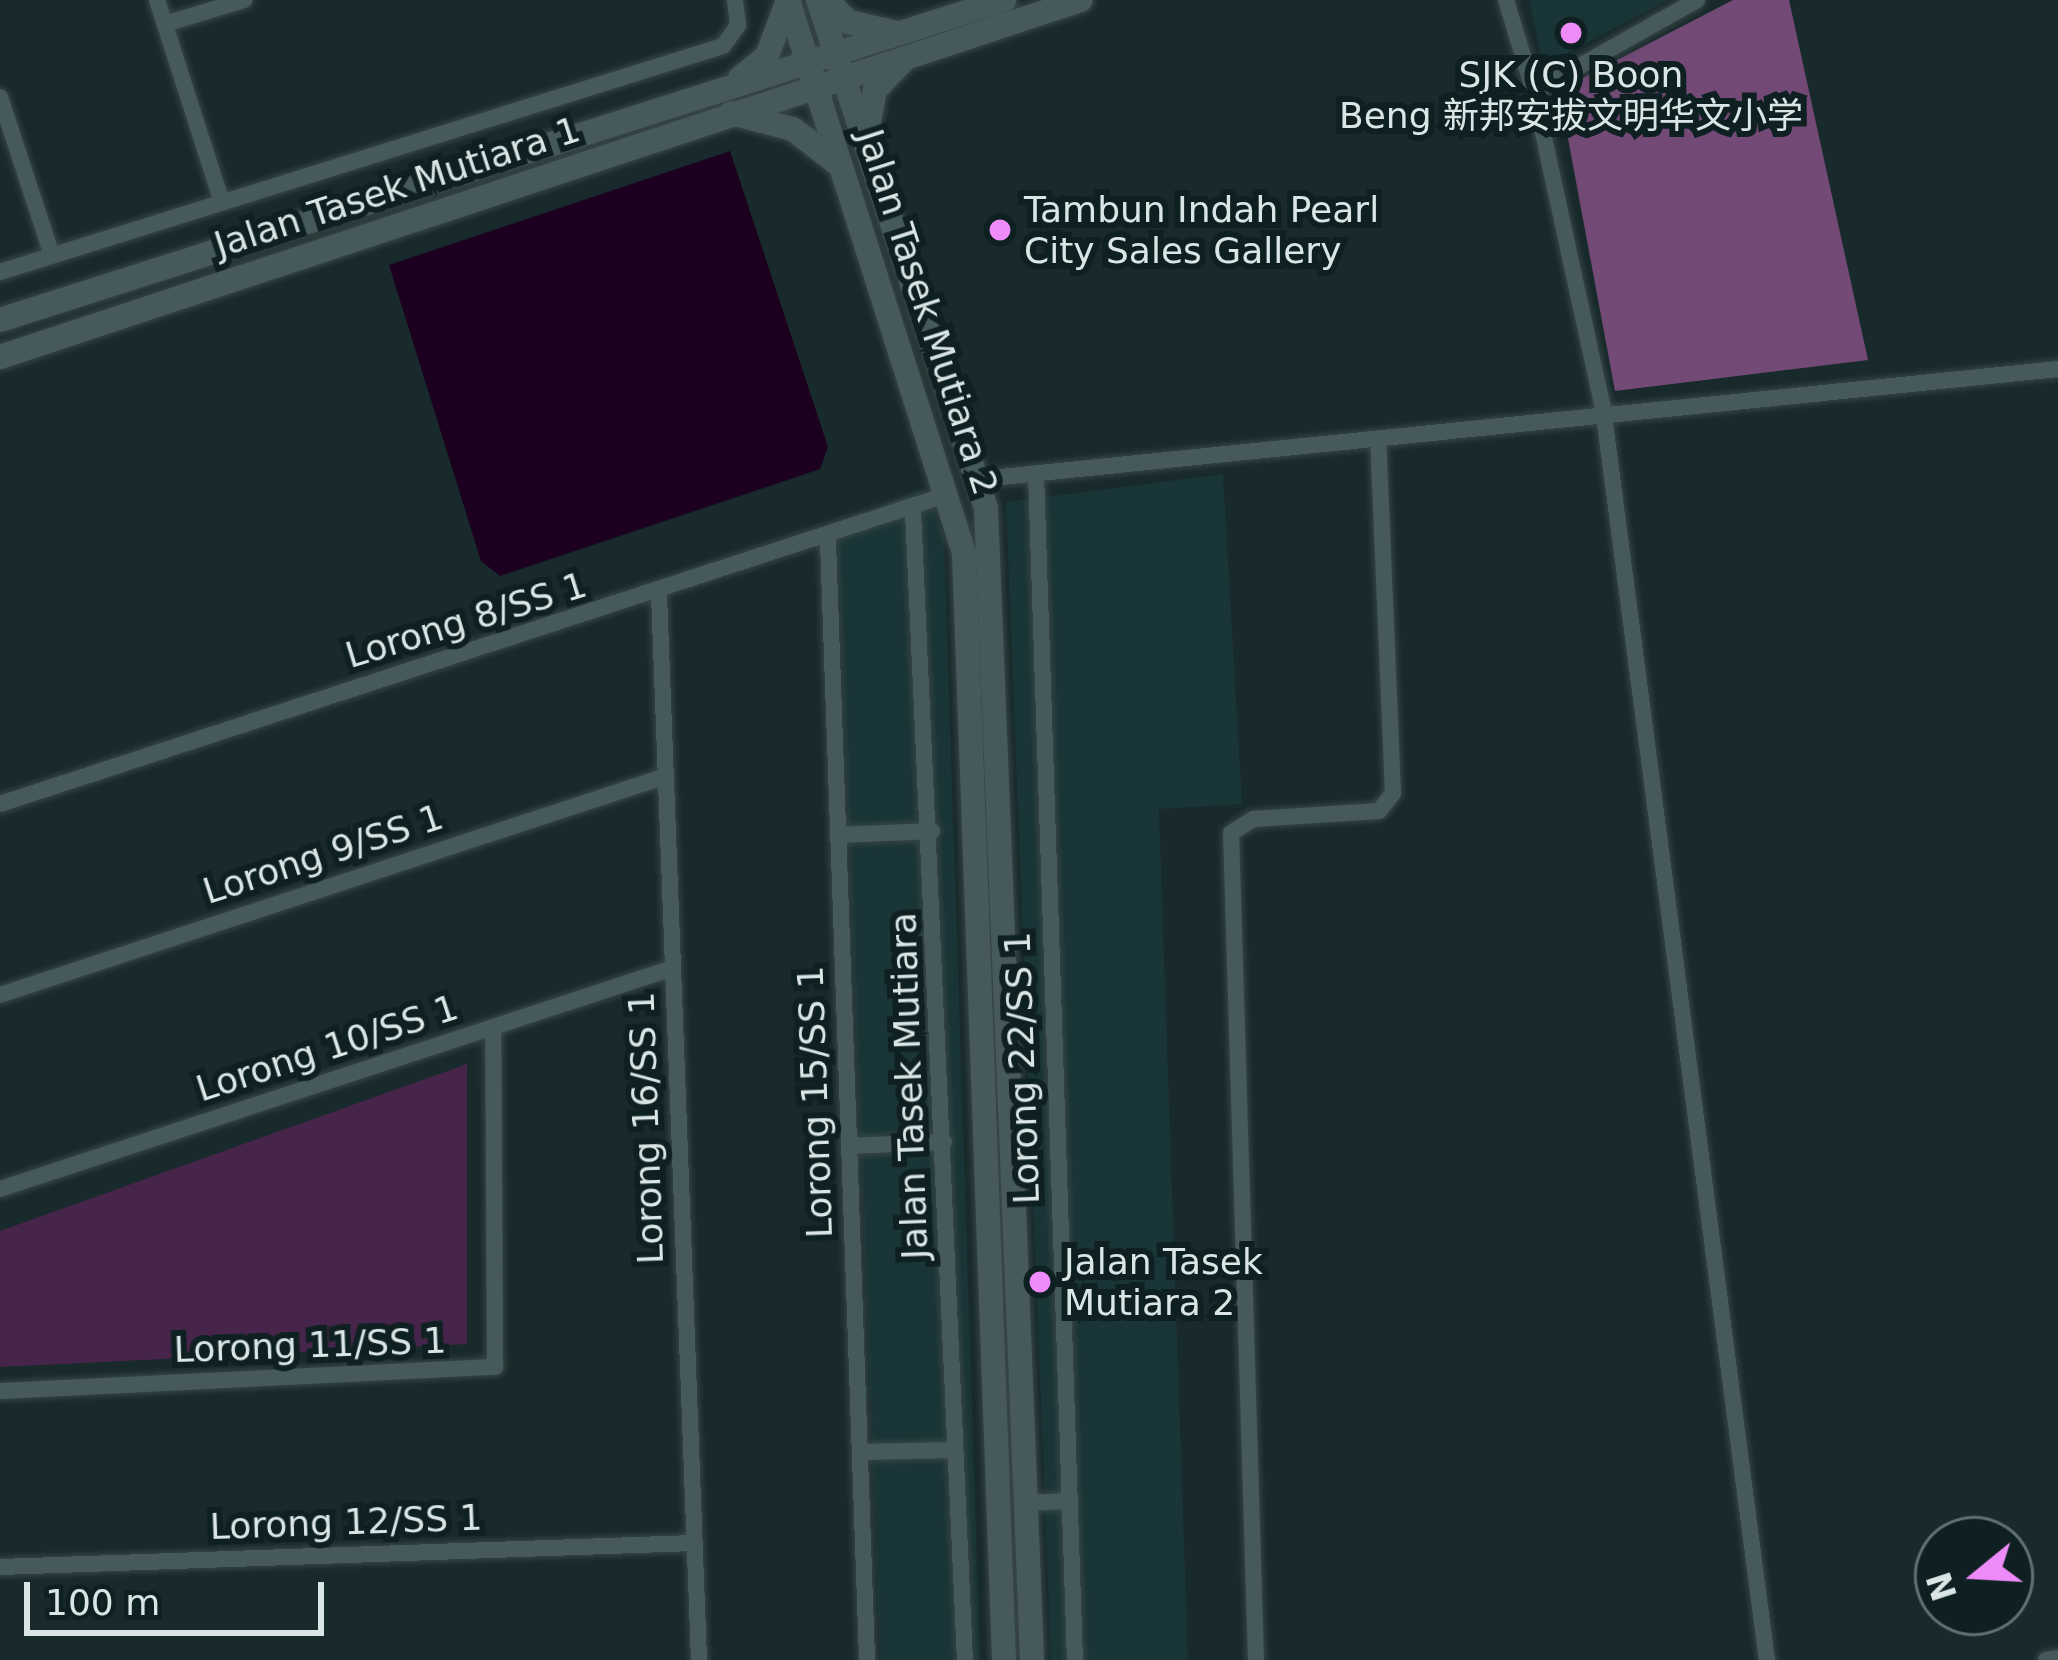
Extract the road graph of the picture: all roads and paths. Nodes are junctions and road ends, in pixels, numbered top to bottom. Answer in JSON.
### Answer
{"nodes":[{"id":1,"x":157,"y":0,"type":"edge"},
{"id":2,"x":244,"y":0,"type":"edge"},
{"id":3,"x":735,"y":0,"type":"edge"},
{"id":4,"x":788,"y":0,"type":"edge"},
{"id":5,"x":822,"y":0,"type":"edge"},
{"id":6,"x":1004,"y":0,"type":"edge"},
{"id":7,"x":1081,"y":0,"type":"edge"},
{"id":8,"x":1506,"y":0,"type":"edge"},
{"id":9,"x":1697,"y":0,"type":"edge"},
{"id":10,"x":165,"y":25,"type":"junction"},
{"id":11,"x":905,"y":45,"type":"junction"},
{"id":12,"x":839,"y":64,"type":"junction"},
{"id":13,"x":812,"y":73,"type":"junction"},
{"id":14,"x":1534,"y":92,"type":"junction"},
{"id":15,"x":0,"y":97,"type":"edge"},
{"id":16,"x":727,"y":101,"type":"junction"},
{"id":17,"x":870,"y":155,"type":"junction"},
{"id":18,"x":844,"y":170,"type":"junction"},
{"id":19,"x":221,"y":202,"type":"junction"},
{"id":20,"x":52,"y":255,"type":"junction"},
{"id":21,"x":0,"y":272,"type":"edge"},
{"id":22,"x":0,"y":320,"type":"edge"},
{"id":23,"x":0,"y":357,"type":"edge"},
{"id":24,"x":2058,"y":369,"type":"edge"},
{"id":25,"x":1603,"y":408,"type":"junction"},
{"id":26,"x":1378,"y":440,"type":"junction"},
{"id":27,"x":1036,"y":473,"type":"junction"},
{"id":28,"x":981,"y":479,"type":"junction"},
{"id":29,"x":949,"y":494,"type":"junction"},
{"id":30,"x":913,"y":511,"type":"junction"},
{"id":31,"x":828,"y":542,"type":"junction"},
{"id":32,"x":659,"y":594,"type":"junction"},
{"id":33,"x":666,"y":776,"type":"junction"},
{"id":34,"x":0,"y":804,"type":"edge"},
{"id":35,"x":932,"y":831,"type":"junction"},
{"id":36,"x":838,"y":835,"type":"junction"},
{"id":37,"x":674,"y":968,"type":"junction"},
{"id":38,"x":0,"y":995,"type":"edge"},
{"id":39,"x":493,"y":1028,"type":"junction"},
{"id":40,"x":944,"y":1142,"type":"junction"},
{"id":41,"x":849,"y":1146,"type":"junction"},
{"id":42,"x":0,"y":1190,"type":"edge"},
{"id":43,"x":0,"y":1391,"type":"edge"},
{"id":44,"x":956,"y":1450,"type":"junction"},
{"id":45,"x":860,"y":1452,"type":"junction"},
{"id":46,"x":1070,"y":1501,"type":"junction"},
{"id":47,"x":1024,"y":1503,"type":"junction"},
{"id":48,"x":695,"y":1543,"type":"junction"},
{"id":49,"x":0,"y":1567,"type":"edge"},
{"id":50,"x":2058,"y":1658,"type":"edge"},
{"id":51,"x":699,"y":1660,"type":"edge"},
{"id":52,"x":868,"y":1660,"type":"edge"},
{"id":53,"x":965,"y":1660,"type":"edge"},
{"id":54,"x":1004,"y":1660,"type":"edge"},
{"id":55,"x":1032,"y":1660,"type":"edge"},
{"id":56,"x":1075,"y":1660,"type":"edge"},
{"id":57,"x":1256,"y":1660,"type":"edge"},
{"id":58,"x":1767,"y":1660,"type":"edge"},
{"id":59,"x":2046,"y":1660,"type":"edge"}],
"edges":[{"from":1,"to":10,"type":"street"},
{"from":2,"to":10,"type":"street"},
{"from":3,"to":19,"type":"street","name":"Jalan Tasek Mutiara 1"},
{"from":4,"to":13,"type":"street","name":"Jalan Tasek Mutiara 2"},
{"from":4,"to":16,"type":"street"},
{"from":5,"to":11,"type":"street"},
{"from":5,"to":12,"type":"street","name":"Jalan Tasek Mutiara 2"},
{"from":6,"to":11,"type":"street"},
{"from":7,"to":11,"type":"street"},
{"from":8,"to":14,"type":"street"},
{"from":9,"to":14,"type":"street"},
{"from":10,"to":19,"type":"street"},
{"from":11,"to":12,"type":"street","name":"Jalan Tasek Mutiara 1"},
{"from":11,"to":17,"type":"street"},
{"from":12,"to":13,"type":"street","name":"Jalan Tasek Mutiara 1"},
{"from":12,"to":17,"type":"street","name":"Jalan Tasek Mutiara 2"},
{"from":13,"to":16,"type":"street","name":"Jalan Tasek Mutiara 1"},
{"from":13,"to":18,"type":"street","name":"Jalan Tasek Mutiara 2"},
{"from":14,"to":25,"type":"street"},
{"from":15,"to":20,"type":"street"},
{"from":16,"to":18,"type":"street"},
{"from":16,"to":22,"type":"street","name":"Jalan Tasek Mutiara 1"},
{"from":16,"to":23,"type":"street","name":"Jalan Tasek Mutiara 1"},
{"from":17,"to":28,"type":"street","name":"Jalan Tasek Mutiara 2"},
{"from":18,"to":29,"type":"street","name":"Jalan Tasek Mutiara 2"},
{"from":19,"to":20,"type":"street","name":"Jalan Tasek Mutiara 1"},
{"from":20,"to":21,"type":"street","name":"Jalan Tasek Mutiara 1"},
{"from":24,"to":25,"type":"street"},
{"from":25,"to":26,"type":"street"},
{"from":25,"to":58,"type":"street"},
{"from":26,"to":27,"type":"street"},
{"from":26,"to":57,"type":"street"},
{"from":27,"to":28,"type":"street"},
{"from":27,"to":46,"type":"street","name":"Lorong 22/SS 1"},
{"from":28,"to":47,"type":"street","name":"Jalan Tasek Mutiara 2"},
{"from":29,"to":30,"type":"street","name":"Lorong 8/SS 1"},
{"from":29,"to":54,"type":"street","name":"Jalan Tasek Mutiara 2"},
{"from":30,"to":31,"type":"street","name":"Lorong 8/SS 1"},
{"from":30,"to":35,"type":"street","name":"Jalan Tasek Mutiara"},
{"from":31,"to":32,"type":"street","name":"Lorong 8/SS 1"},
{"from":31,"to":36,"type":"street","name":"Lorong 15/SS 1"},
{"from":32,"to":33,"type":"street","name":"Lorong 16/SS 1"},
{"from":32,"to":34,"type":"street","name":"Lorong 8/SS 1"},
{"from":33,"to":37,"type":"street","name":"Lorong 16/SS 1"},
{"from":33,"to":38,"type":"street","name":"Lorong 9/SS 1"},
{"from":35,"to":36,"type":"street"},
{"from":35,"to":40,"type":"street","name":"Jalan Tasek Mutiara"},
{"from":36,"to":41,"type":"street","name":"Lorong 15/SS 1"},
{"from":37,"to":39,"type":"street","name":"Lorong 10/SS 1"},
{"from":37,"to":48,"type":"street","name":"Lorong 16/SS 1"},
{"from":39,"to":42,"type":"street","name":"Lorong 10/SS 1"},
{"from":39,"to":43,"type":"street","name":"Lorong 11/SS 1"},
{"from":40,"to":41,"type":"street"},
{"from":40,"to":44,"type":"street","name":"Jalan Tasek Mutiara"},
{"from":41,"to":45,"type":"street","name":"Lorong 15/SS 1"},
{"from":44,"to":45,"type":"street"},
{"from":44,"to":53,"type":"street","name":"Jalan Tasek Mutiara"},
{"from":45,"to":52,"type":"street","name":"Lorong 15/SS 1"},
{"from":46,"to":47,"type":"street"},
{"from":46,"to":56,"type":"street","name":"Lorong 22/SS 1"},
{"from":47,"to":55,"type":"street","name":"Jalan Tasek Mutiara 2"},
{"from":48,"to":49,"type":"street","name":"Lorong 12/SS 1"},
{"from":48,"to":51,"type":"street","name":"Lorong 16/SS 1"},
{"from":50,"to":59,"type":"street"}]}
